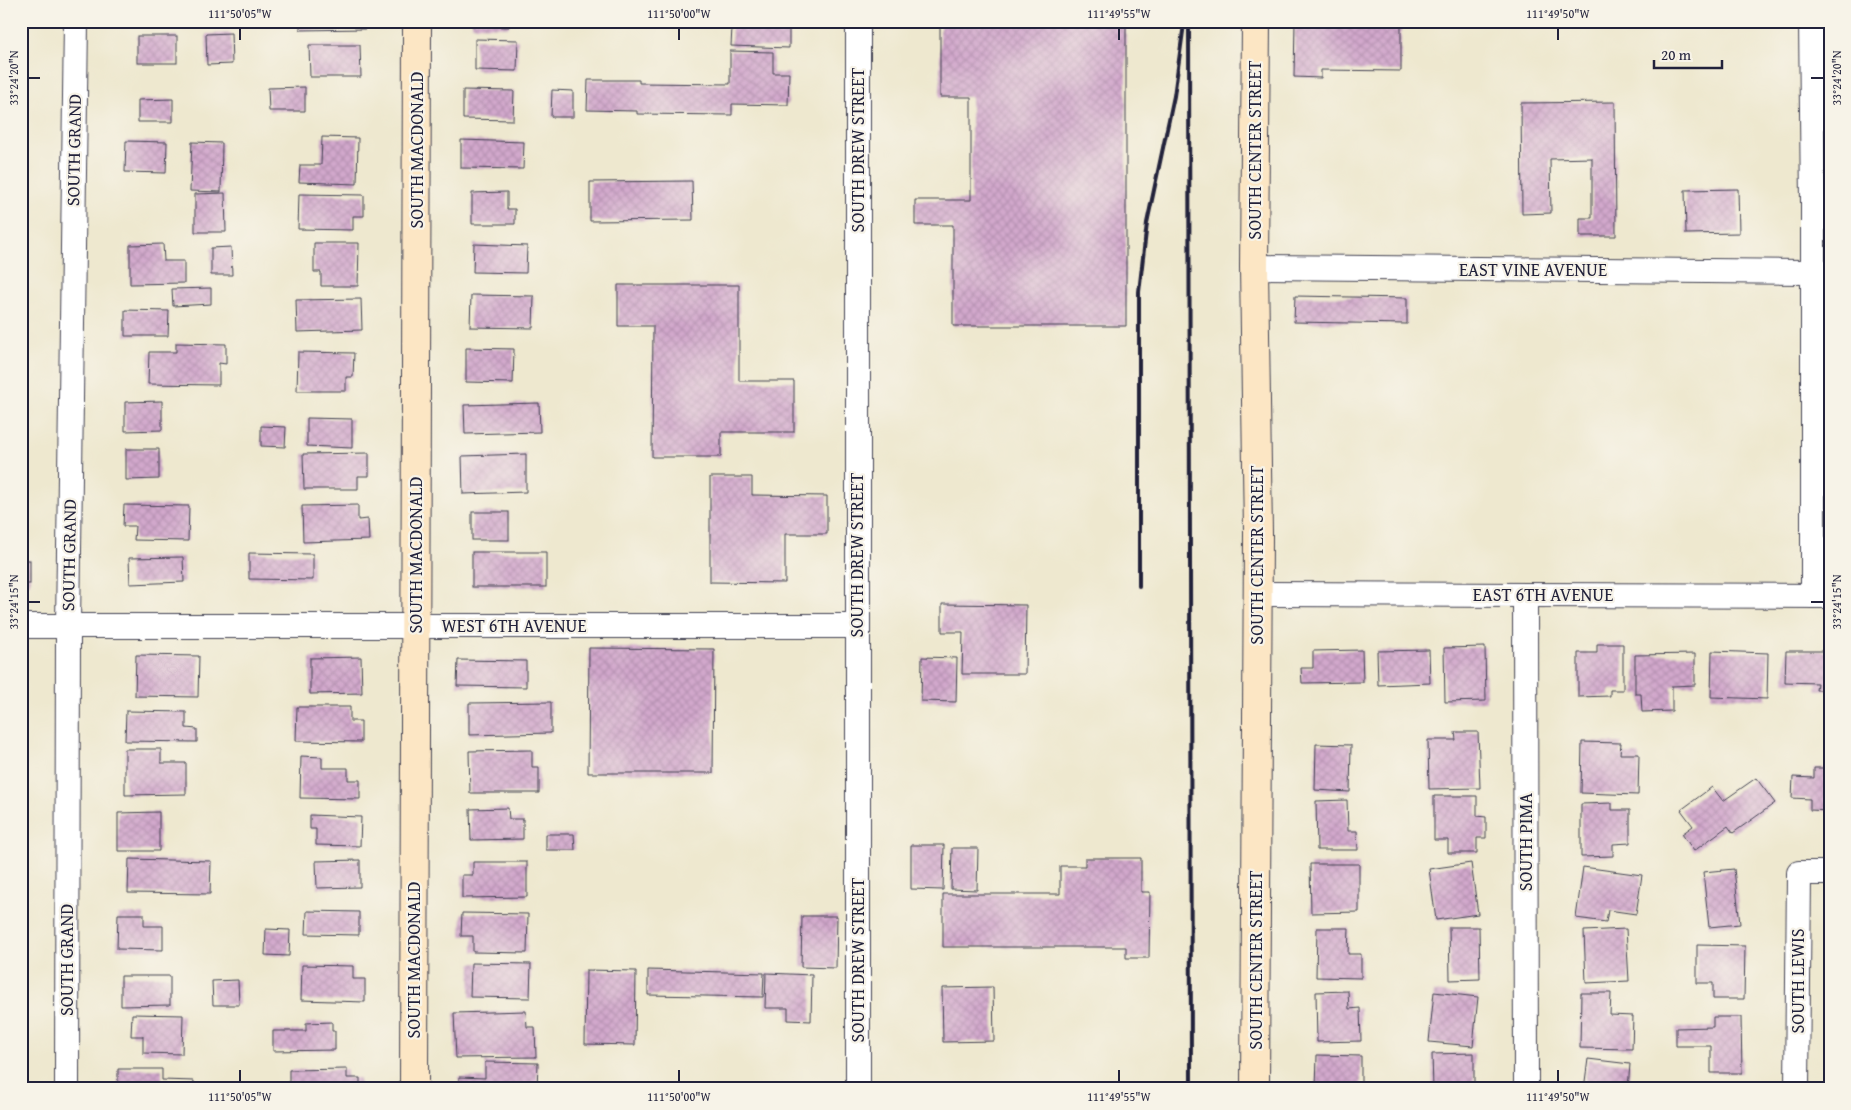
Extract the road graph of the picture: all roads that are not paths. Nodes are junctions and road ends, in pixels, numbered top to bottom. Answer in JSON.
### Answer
{"nodes":[{"id":1,"x":76,"y":21,"type":"edge"},
{"id":2,"x":417,"y":21,"type":"edge"},
{"id":3,"x":858,"y":21,"type":"edge"},
{"id":4,"x":1256,"y":21,"type":"edge"},
{"id":5,"x":1811,"y":21,"type":"edge"},
{"id":6,"x":1254,"y":268,"type":"junction"},
{"id":7,"x":1813,"y":272,"type":"junction"},
{"id":8,"x":1257,"y":594,"type":"junction"},
{"id":9,"x":1525,"y":595,"type":"junction"},
{"id":10,"x":1821,"y":596,"type":"edge"},
{"id":11,"x":21,"y":626,"type":"edge"},
{"id":12,"x":68,"y":626,"type":"junction"},
{"id":13,"x":416,"y":626,"type":"junction"},
{"id":14,"x":857,"y":626,"type":"junction"},
{"id":15,"x":1830,"y":873,"type":"edge"},
{"id":16,"x":67,"y":1089,"type":"edge"},
{"id":17,"x":414,"y":1089,"type":"edge"},
{"id":18,"x":858,"y":1089,"type":"edge"},
{"id":19,"x":1255,"y":1089,"type":"edge"},
{"id":20,"x":1526,"y":1089,"type":"edge"},
{"id":21,"x":1797,"y":1089,"type":"edge"}],
"edges":[{"from":1,"to":12,"type":"street","name":"SOUTH GRAND"},
{"from":2,"to":13,"type":"street","name":"SOUTH MACDONALD"},
{"from":3,"to":14,"type":"street","name":"SOUTH DREW STREET"},
{"from":4,"to":6,"type":"street","name":"SOUTH CENTER STREET"},
{"from":5,"to":7,"type":"street"},
{"from":6,"to":7,"type":"street","name":"EAST VINE AVENUE"},
{"from":6,"to":8,"type":"street","name":"SOUTH CENTER STREET"},
{"from":7,"to":10,"type":"street"},
{"from":8,"to":9,"type":"street","name":"EAST 6TH AVENUE"},
{"from":8,"to":19,"type":"street","name":"SOUTH CENTER STREET"},
{"from":9,"to":10,"type":"street","name":"EAST 6TH AVENUE"},
{"from":9,"to":20,"type":"street","name":"SOUTH PIMA"},
{"from":11,"to":12,"type":"street","name":"WEST 6TH AVENUE"},
{"from":12,"to":13,"type":"street","name":"WEST 6TH AVENUE"},
{"from":12,"to":16,"type":"street","name":"SOUTH GRAND"},
{"from":13,"to":14,"type":"street","name":"WEST 6TH AVENUE"},
{"from":13,"to":17,"type":"street","name":"SOUTH MACDONALD"},
{"from":14,"to":18,"type":"street","name":"SOUTH DREW STREET"},
{"from":15,"to":21,"type":"street","name":"SOUTH LEWIS"}]}
